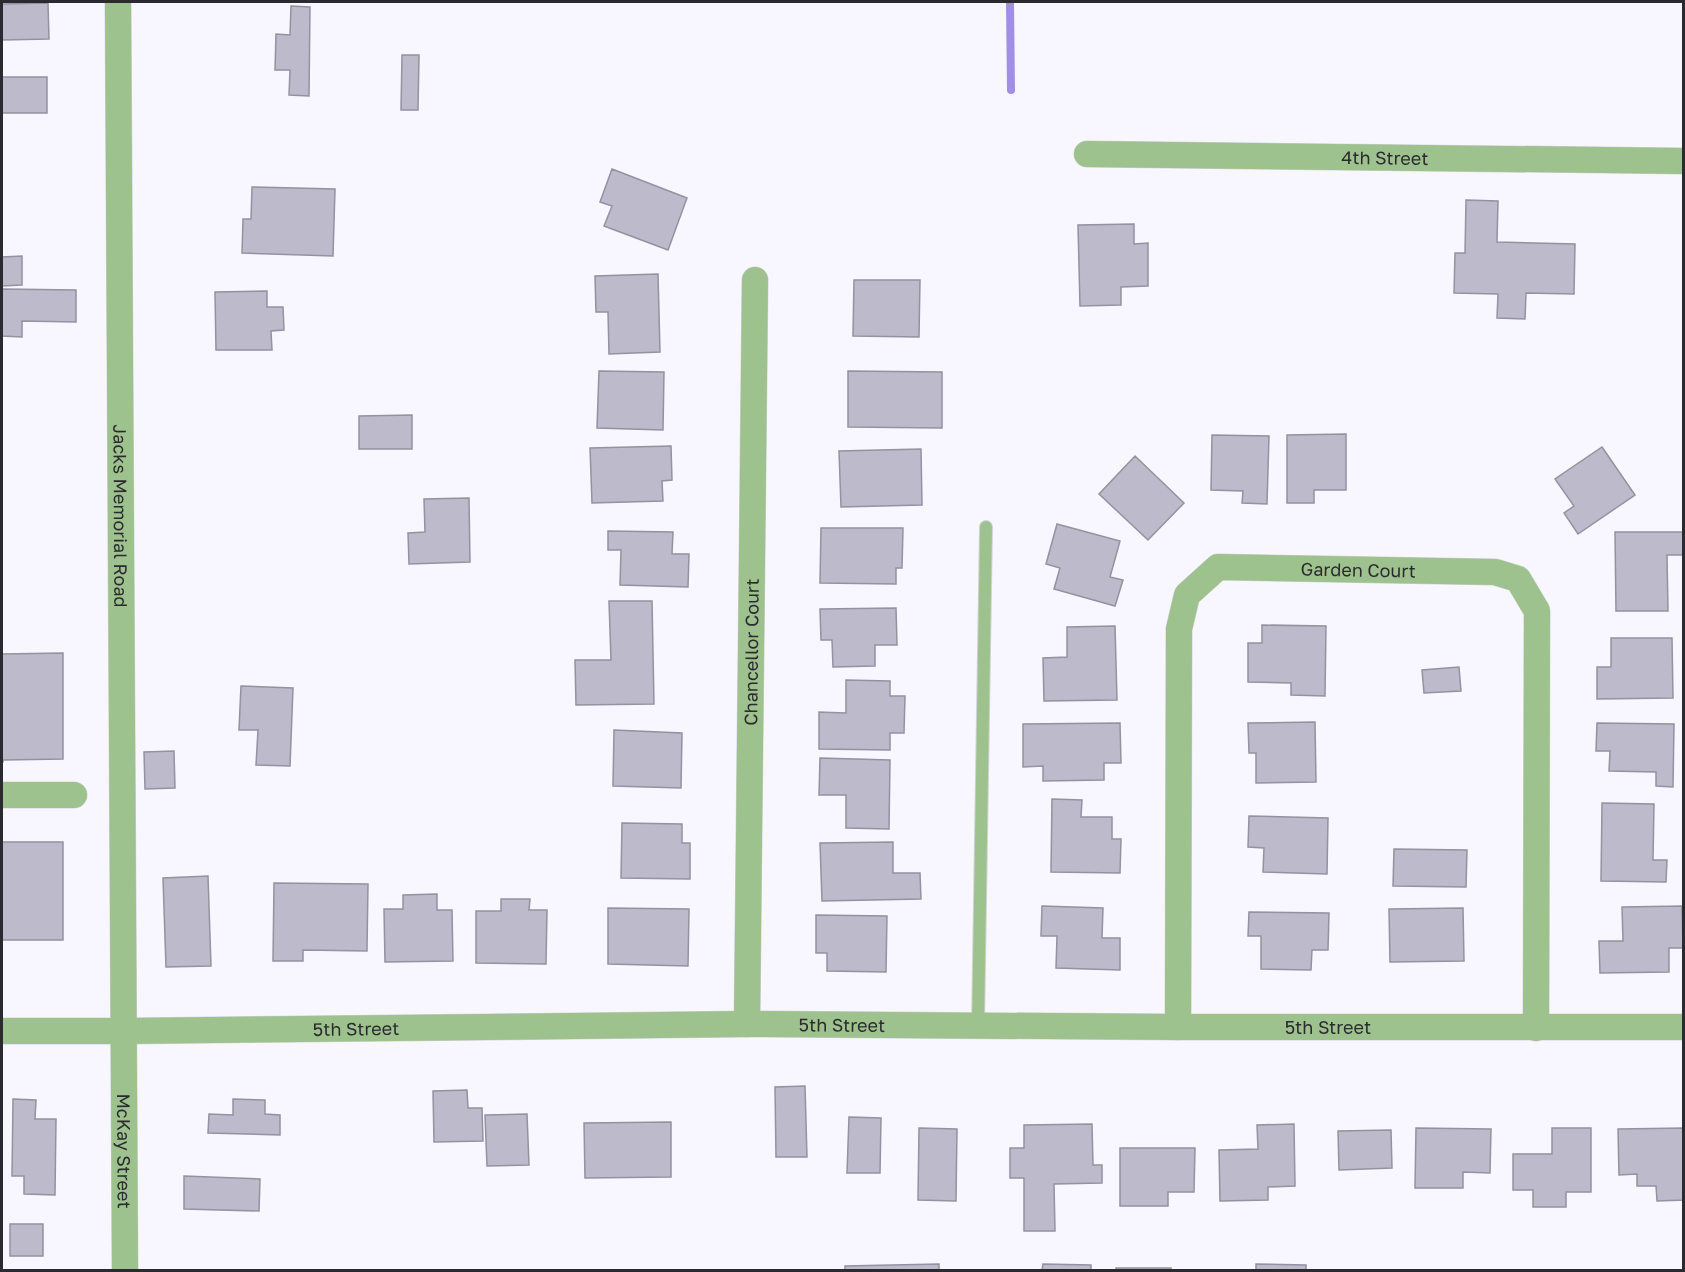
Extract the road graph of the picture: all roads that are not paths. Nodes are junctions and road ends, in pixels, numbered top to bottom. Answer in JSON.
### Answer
{"nodes":[{"id":1,"x":118,"y":2,"type":"edge"},
{"id":2,"x":1087,"y":154,"type":"dead end"},
{"id":3,"x":1683,"y":161,"type":"edge"},
{"id":4,"x":755,"y":280,"type":"dead end"},
{"id":5,"x":986,"y":527,"type":"dead end"},
{"id":6,"x":2,"y":795,"type":"edge"},
{"id":7,"x":74,"y":795,"type":"dead end"},
{"id":8,"x":747,"y":1024,"type":"junction"},
{"id":9,"x":978,"y":1026,"type":"junction"},
{"id":10,"x":1178,"y":1027,"type":"junction"},
{"id":11,"x":1683,"y":1027,"type":"edge"},
{"id":12,"x":1536,"y":1028,"type":"junction"},
{"id":13,"x":2,"y":1031,"type":"edge"},
{"id":14,"x":125,"y":1031,"type":"junction"},
{"id":15,"x":125,"y":1270,"type":"edge"}],
"edges":[{"from":1,"to":14,"type":"street","name":"Jacks Memorial Road"},
{"from":2,"to":3,"type":"street","name":"4th Street"},
{"from":4,"to":8,"type":"street","name":"Chancellor Court"},
{"from":5,"to":9,"type":"lane"},
{"from":6,"to":7,"type":"street"},
{"from":8,"to":9,"type":"street","name":"5th Street"},
{"from":8,"to":14,"type":"street","name":"5th Street"},
{"from":9,"to":10,"type":"street","name":"5th Street"},
{"from":10,"to":12,"type":"street","name":"5th Street"},
{"from":10,"to":12,"type":"street","name":"Garden Court"},
{"from":11,"to":12,"type":"street","name":"5th Street"},
{"from":13,"to":14,"type":"street","name":"5th Street"},
{"from":14,"to":15,"type":"street","name":"McKay Street"}]}
